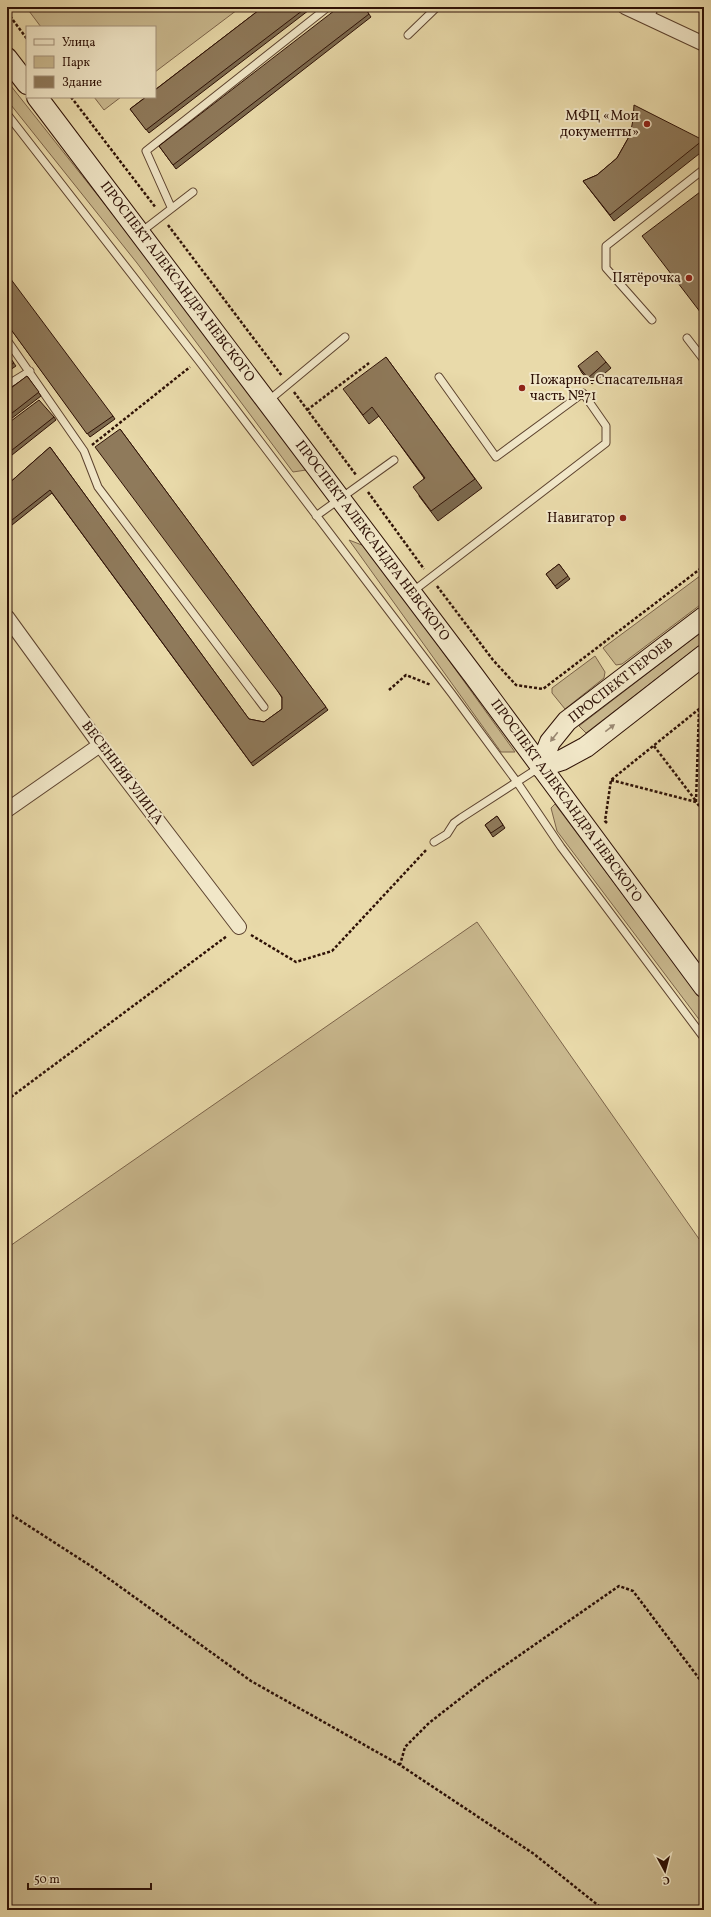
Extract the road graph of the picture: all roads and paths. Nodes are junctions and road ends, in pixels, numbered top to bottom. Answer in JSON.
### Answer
{"nodes":[{"id":1,"x":328,"y":7,"type":"edge"},
{"id":2,"x":437,"y":7,"type":"edge"},
{"id":3,"x":625,"y":7,"type":"edge"},
{"id":4,"x":7,"y":12,"type":"edge"},
{"id":5,"x":652,"y":13,"type":"edge"},
{"id":6,"x":408,"y":35,"type":"dead end"},
{"id":7,"x":26,"y":38,"type":"edge"},
{"id":8,"x":704,"y":44,"type":"edge"},
{"id":9,"x":7,"y":58,"type":"edge"},
{"id":10,"x":26,"y":83,"type":"edge"},
{"id":11,"x":38,"y":98,"type":"edge"},
{"id":12,"x":72,"y":98,"type":"edge"},
{"id":13,"x":7,"y":114,"type":"edge"},
{"id":14,"x":704,"y":169,"type":"edge"},
{"id":15,"x":193,"y":192,"type":"dead end"},
{"id":16,"x":171,"y":207,"type":"junction"},
{"id":17,"x":161,"y":215,"type":"junction"},
{"id":18,"x":140,"y":232,"type":"junction"},
{"id":19,"x":652,"y":320,"type":"dead end"},
{"id":20,"x":345,"y":338,"type":"dead end"},
{"id":21,"x":686,"y":338,"type":"dead end"},
{"id":22,"x":7,"y":340,"type":"edge"},
{"id":23,"x":704,"y":360,"type":"edge"},
{"id":24,"x":369,"y":363,"type":"dead end"},
{"id":25,"x":30,"y":371,"type":"junction"},
{"id":26,"x":180,"y":375,"type":"dead end"},
{"id":27,"x":439,"y":377,"type":"dead end"},
{"id":28,"x":288,"y":384,"type":"junction"},
{"id":29,"x":7,"y":385,"type":"edge"},
{"id":30,"x":266,"y":402,"type":"junction"},
{"id":31,"x":307,"y":410,"type":"junction"},
{"id":32,"x":84,"y":451,"type":"junction"},
{"id":33,"x":394,"y":460,"type":"dead end"},
{"id":34,"x":362,"y":483,"type":"junction"},
{"id":35,"x":340,"y":499,"type":"junction"},
{"id":36,"x":316,"y":516,"type":"junction"},
{"id":37,"x":704,"y":566,"type":"edge"},
{"id":38,"x":431,"y":578,"type":"junction"},
{"id":39,"x":410,"y":593,"type":"junction"},
{"id":40,"x":7,"y":617,"type":"edge"},
{"id":41,"x":704,"y":617,"type":"edge"},
{"id":42,"x":704,"y":655,"type":"edge"},
{"id":43,"x":406,"y":675,"type":"dead end"},
{"id":44,"x":389,"y":690,"type":"dead end"},
{"id":45,"x":704,"y":705,"type":"edge"},
{"id":46,"x":264,"y":707,"type":"dead end"},
{"id":47,"x":699,"y":709,"type":"junction"},
{"id":48,"x":704,"y":715,"type":"edge"},
{"id":49,"x":100,"y":745,"type":"junction"},
{"id":50,"x":654,"y":746,"type":"junction"},
{"id":51,"x":540,"y":767,"type":"junction"},
{"id":52,"x":610,"y":780,"type":"junction"},
{"id":53,"x":517,"y":782,"type":"junction"},
{"id":54,"x":696,"y":802,"type":"junction"},
{"id":55,"x":7,"y":810,"type":"edge"},
{"id":56,"x":704,"y":812,"type":"edge"},
{"id":57,"x":610,"y":828,"type":"dead end"},
{"id":58,"x":434,"y":842,"type":"joint"},
{"id":59,"x":239,"y":928,"type":"junction"},
{"id":60,"x":704,"y":987,"type":"edge"},
{"id":61,"x":704,"y":1038,"type":"edge"},
{"id":62,"x":7,"y":1100,"type":"edge"},
{"id":63,"x":7,"y":1512,"type":"edge"},
{"id":64,"x":704,"y":1685,"type":"edge"},
{"id":65,"x":400,"y":1765,"type":"junction"},
{"id":66,"x":604,"y":1910,"type":"edge"}],
"edges":[{"from":1,"to":16,"type":"lane"},
{"from":2,"to":6,"type":"lane"},
{"from":3,"to":5,"type":"street"},
{"from":4,"to":7,"type":"path"},
{"from":5,"to":8,"type":"street"},
{"from":9,"to":10,"type":"main road"},
{"from":11,"to":18,"type":"main road","name":"ПРОСПЕКТ АЛЕКСАНДРА НЕВСКОГО"},
{"from":12,"to":17,"type":"path"},
{"from":13,"to":36,"type":"lane"},
{"from":14,"to":19,"type":"lane"},
{"from":15,"to":16,"type":"lane"},
{"from":16,"to":17,"type":"lane"},
{"from":17,"to":18,"type":"lane"},
{"from":17,"to":28,"type":"path"},
{"from":18,"to":30,"type":"main road","name":"ПРОСПЕКТ АЛЕКСАНДРА НЕВСКОГО"},
{"from":20,"to":28,"type":"lane"},
{"from":21,"to":23,"type":"lane"},
{"from":22,"to":25,"type":"lane"},
{"from":24,"to":31,"type":"path"},
{"from":25,"to":29,"type":"lane"},
{"from":25,"to":32,"type":"lane"},
{"from":26,"to":32,"type":"path"},
{"from":27,"to":38,"type":"lane"},
{"from":28,"to":30,"type":"lane"},
{"from":28,"to":31,"type":"path"},
{"from":30,"to":35,"type":"main road","name":"ПРОСПЕКТ АЛЕКСАНДРА НЕВСКОГО"},
{"from":31,"to":34,"type":"path"},
{"from":32,"to":46,"type":"lane"},
{"from":33,"to":34,"type":"lane"},
{"from":34,"to":35,"type":"lane"},
{"from":34,"to":38,"type":"path"},
{"from":35,"to":36,"type":"lane"},
{"from":35,"to":39,"type":"main road","name":"ПРОСПЕКТ АЛЕКСАНДРА НЕВСКОГО"},
{"from":36,"to":53,"type":"lane"},
{"from":37,"to":38,"type":"path"},
{"from":38,"to":39,"type":"lane"},
{"from":39,"to":51,"type":"main road","name":"ПРОСПЕКТ АЛЕКСАНДРА НЕВСКОГО"},
{"from":40,"to":49,"type":"street","name":"ВЕСЕННЯЯ УЛИЦА"},
{"from":41,"to":51,"type":"main road","name":"ПРОСПЕКТ ГЕРОЕВ","one_way":true},
{"from":51,"to":42,"type":"main road","one_way":true},
{"from":43,"to":44,"type":"path"},
{"from":45,"to":47,"type":"path"},
{"from":47,"to":48,"type":"path"},
{"from":47,"to":50,"type":"path"},
{"from":47,"to":54,"type":"path"},
{"from":49,"to":55,"type":"street"},
{"from":49,"to":59,"type":"street","name":"ВЕСЕННЯЯ УЛИЦА"},
{"from":50,"to":52,"type":"path"},
{"from":50,"to":54,"type":"path"},
{"from":51,"to":53,"type":"lane"},
{"from":51,"to":60,"type":"main road","name":"ПРОСПЕКТ АЛЕКСАНДРА НЕВСКОГО"},
{"from":52,"to":54,"type":"path"},
{"from":52,"to":57,"type":"path"},
{"from":53,"to":58,"type":"lane"},
{"from":53,"to":61,"type":"lane"},
{"from":54,"to":56,"type":"path"},
{"from":58,"to":59,"type":"path"},
{"from":59,"to":62,"type":"path"},
{"from":63,"to":65,"type":"path"},
{"from":64,"to":65,"type":"path"},
{"from":65,"to":66,"type":"path"}]}
